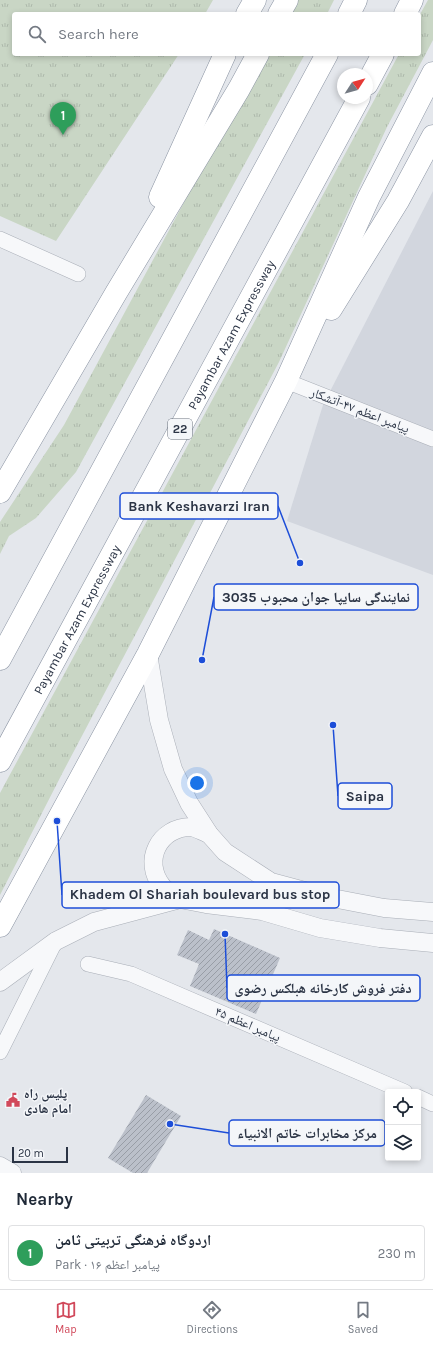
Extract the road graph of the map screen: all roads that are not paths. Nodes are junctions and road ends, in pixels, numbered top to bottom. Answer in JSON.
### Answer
{"nodes":[{"id":1,"x":255,"y":0,"type":"edge"},
{"id":2,"x":287,"y":0,"type":"edge"},
{"id":3,"x":356,"y":0,"type":"edge"},
{"id":4,"x":412,"y":0,"type":"edge"},
{"id":5,"x":248,"y":12,"type":"edge"},
{"id":6,"x":280,"y":12,"type":"edge"},
{"id":7,"x":350,"y":12,"type":"edge"},
{"id":8,"x":406,"y":12,"type":"edge"},
{"id":9,"x":224,"y":56,"type":"edge"},
{"id":10,"x":257,"y":56,"type":"edge"},
{"id":11,"x":326,"y":56,"type":"edge"},
{"id":12,"x":382,"y":56,"type":"edge"},
{"id":13,"x":373,"y":73,"type":"edge"},
{"id":14,"x":433,"y":73,"type":"edge"},
{"id":15,"x":356,"y":104,"type":"edge"},
{"id":16,"x":433,"y":136,"type":"edge"},
{"id":17,"x":0,"y":239,"type":"edge"},
{"id":18,"x":78,"y":274,"type":"dead end"},
{"id":19,"x":116,"y":293,"type":"junction"},
{"id":20,"x":286,"y":381,"type":"junction"},
{"id":21,"x":433,"y":438,"type":"edge"},
{"id":22,"x":0,"y":492,"type":"edge"},
{"id":23,"x":148,"y":654,"type":"junction"},
{"id":24,"x":0,"y":659,"type":"edge"},
{"id":25,"x":0,"y":761,"type":"edge"},
{"id":26,"x":209,"y":834,"type":"junction"},
{"id":27,"x":180,"y":899,"type":"junction"},
{"id":28,"x":433,"y":912,"type":"edge"},
{"id":29,"x":0,"y":926,"type":"edge"},
{"id":30,"x":56,"y":941,"type":"junction"},
{"id":31,"x":433,"y":943,"type":"edge"},
{"id":32,"x":88,"y":964,"type":"dead end"},
{"id":33,"x":0,"y":982,"type":"edge"},
{"id":34,"x":0,"y":1052,"type":"edge"},
{"id":35,"x":399,"y":1089,"type":"edge"},
{"id":36,"x":421,"y":1098,"type":"edge"},
{"id":37,"x":433,"y":1104,"type":"edge"},
{"id":38,"x":0,"y":1166,"type":"edge"},
{"id":39,"x":12,"y":1173,"type":"edge"}],
"edges":[{"from":1,"to":5,"type":"highway"},
{"from":2,"to":6,"type":"highway"},
{"from":3,"to":7,"type":"highway"},
{"from":4,"to":8,"type":"highway"},
{"from":9,"to":19,"type":"highway"},
{"from":10,"to":19,"type":"highway"},
{"from":11,"to":24,"type":"highway"},
{"from":12,"to":13,"type":"highway"},
{"from":14,"to":20,"type":"highway"},
{"from":15,"to":25,"type":"highway","name":"Payambar Azam Expressway","number":"22"},
{"from":16,"to":20,"type":"highway"},
{"from":17,"to":18,"type":"street"},
{"from":19,"to":22,"type":"highway"},
{"from":20,"to":21,"type":"street","name":"پیامبر اعظم ۴۷-آتشکار"},
{"from":20,"to":23,"type":"highway"},
{"from":23,"to":26,"type":"street"},
{"from":23,"to":29,"type":"highway"},
{"from":26,"to":27,"type":"street"},
{"from":26,"to":28,"type":"street"},
{"from":27,"to":30,"type":"street"},
{"from":27,"to":31,"type":"street"},
{"from":30,"to":33,"type":"street"},
{"from":30,"to":34,"type":"street"},
{"from":32,"to":35,"type":"street","name":"پیامبر اعظم ۴۵"},
{"from":36,"to":37,"type":"street"},
{"from":38,"to":39,"type":"street"}]}
